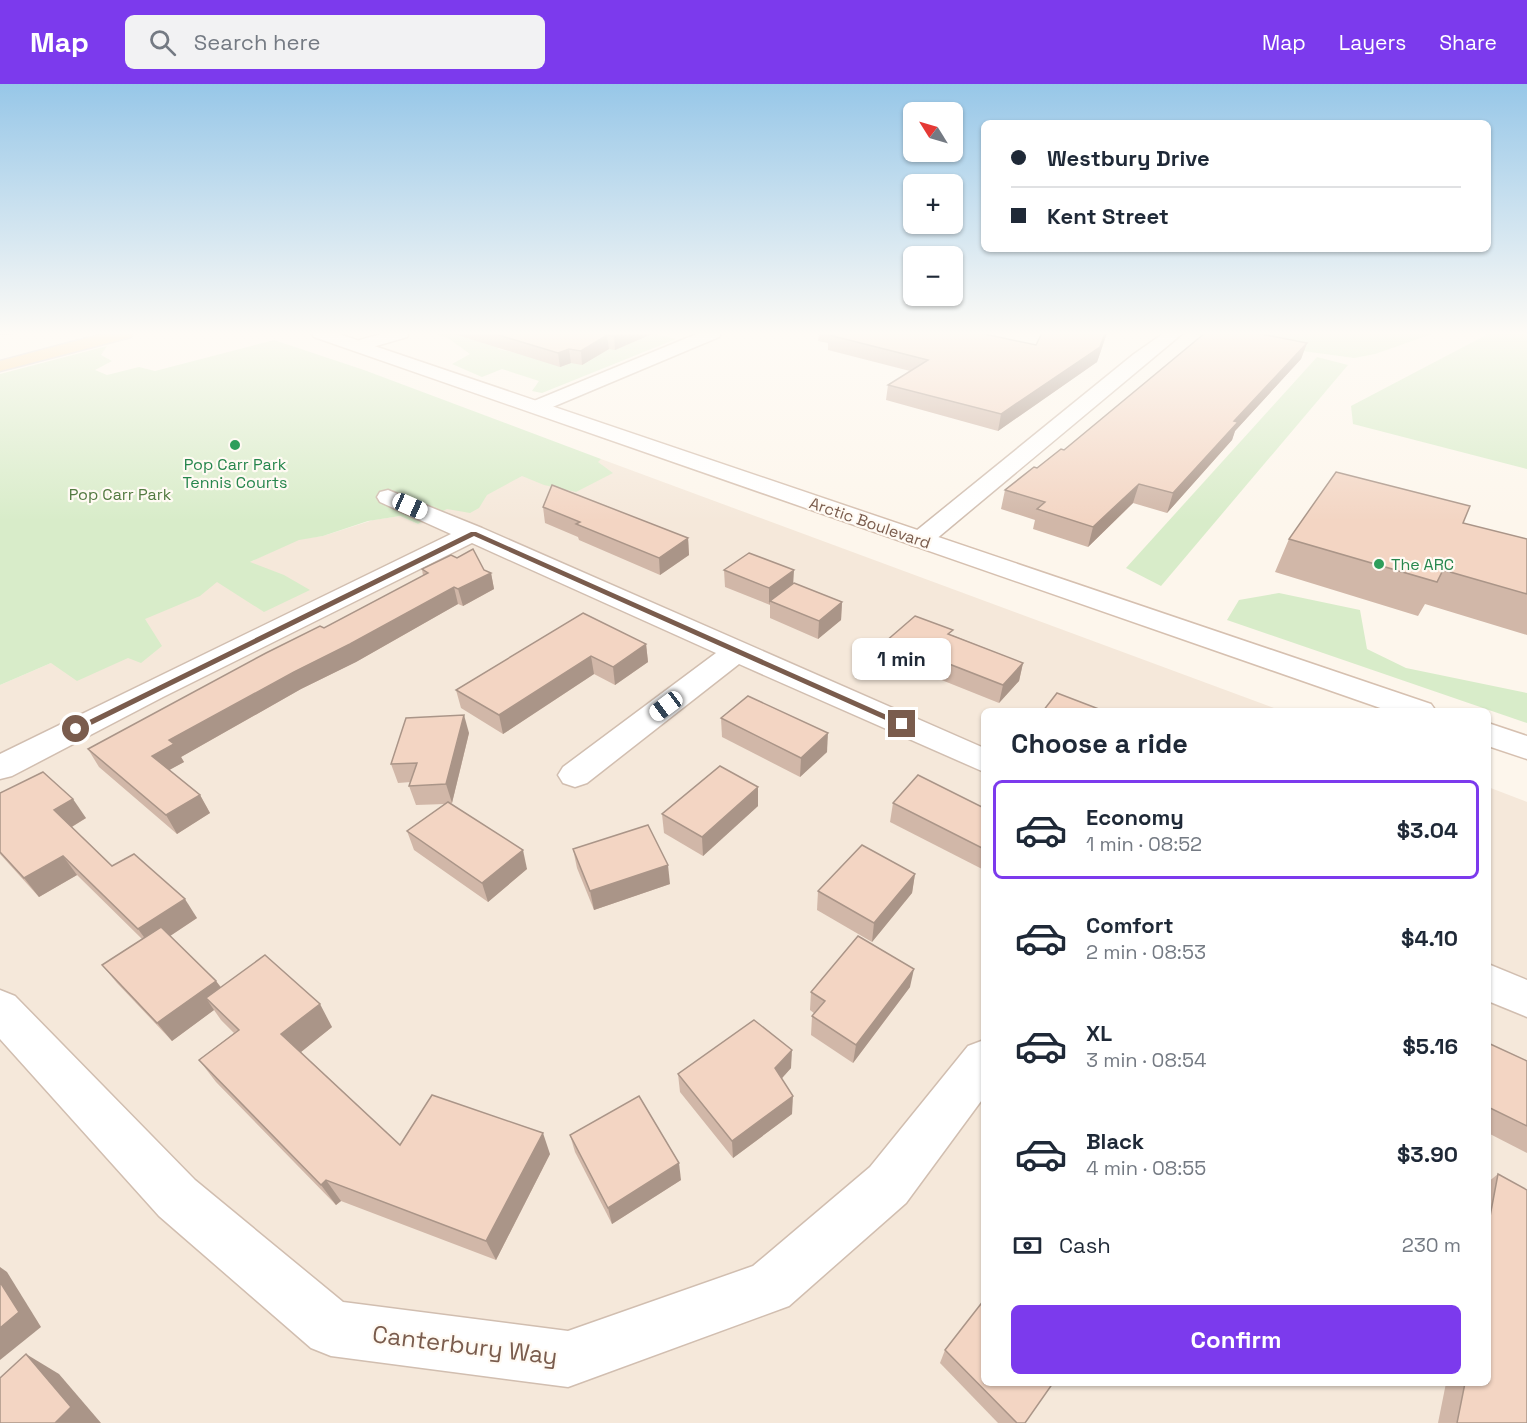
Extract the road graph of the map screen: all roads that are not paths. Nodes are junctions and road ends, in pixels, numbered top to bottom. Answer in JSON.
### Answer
{"nodes":[{"id":1,"x":503,"y":395,"type":"edge"},
{"id":2,"x":564,"y":395,"type":"edge"},
{"id":3,"x":1095,"y":395,"type":"edge"},
{"id":4,"x":536,"y":407,"type":"junction"},
{"id":5,"x":388,"y":496,"type":"dead end"},
{"id":6,"x":473,"y":533,"type":"junction"},
{"id":7,"x":920,"y":540,"type":"junction"},
{"id":8,"x":739,"y":651,"type":"junction"},
{"id":9,"x":1411,"y":708,"type":"edge"},
{"id":10,"x":1491,"y":735,"type":"edge"},
{"id":11,"x":1527,"y":748,"type":"edge"},
{"id":12,"x":981,"y":759,"type":"edge"},
{"id":13,"x":0,"y":768,"type":"edge"},
{"id":14,"x":575,"y":775,"type":"dead end"},
{"id":15,"x":1491,"y":983,"type":"edge"},
{"id":16,"x":1527,"y":999,"type":"edge"},
{"id":17,"x":0,"y":1009,"type":"edge"},
{"id":18,"x":981,"y":1065,"type":"edge"}],
"edges":[{"from":1,"to":4,"type":"street","name":"Arctic Boulevard"},
{"from":2,"to":4,"type":"street"},
{"from":3,"to":7,"type":"street"},
{"from":4,"to":7,"type":"street","name":"Arctic Boulevard"},
{"from":5,"to":6,"type":"street"},
{"from":6,"to":8,"type":"street"},
{"from":6,"to":13,"type":"street"},
{"from":7,"to":9,"type":"street","name":"Arctic Boulevard"},
{"from":8,"to":12,"type":"street"},
{"from":8,"to":14,"type":"street"},
{"from":10,"to":11,"type":"street"},
{"from":15,"to":16,"type":"street"},
{"from":17,"to":18,"type":"street","name":"Canterbury Way"}]}
